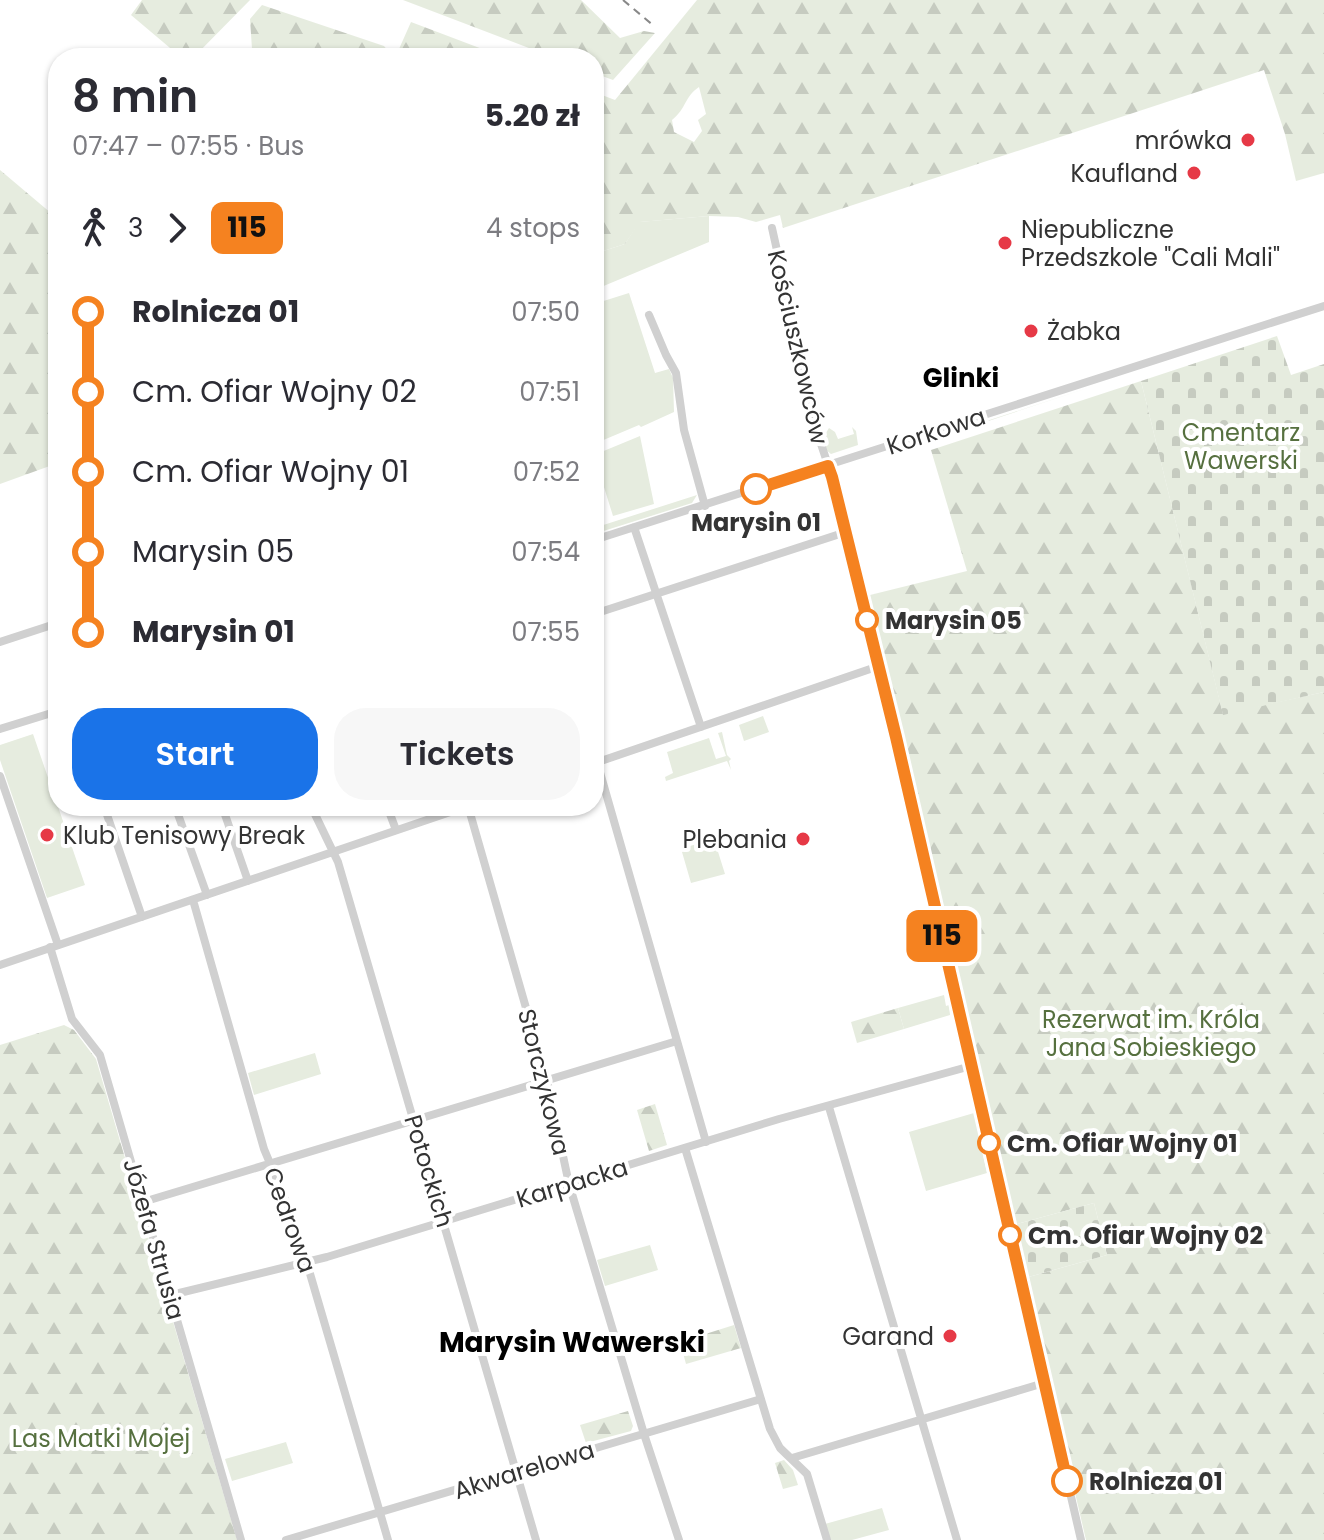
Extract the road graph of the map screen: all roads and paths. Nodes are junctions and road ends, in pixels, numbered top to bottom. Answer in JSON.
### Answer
{"nodes":[{"id":1,"x":772,"y":228,"type":"dead end"},
{"id":2,"x":1324,"y":306,"type":"edge"},
{"id":3,"x":649,"y":315,"type":"dead end"},
{"id":4,"x":828,"y":466,"type":"junction"},
{"id":5,"x":705,"y":506,"type":"junction"},
{"id":6,"x":634,"y":527,"type":"junction"},
{"id":7,"x":846,"y":532,"type":"junction"},
{"id":8,"x":604,"y":537,"type":"edge"},
{"id":9,"x":656,"y":594,"type":"junction"},
{"id":10,"x":604,"y":611,"type":"edge"},
{"id":11,"x":48,"y":627,"type":"edge"},
{"id":12,"x":0,"y":642,"type":"edge"},
{"id":13,"x":879,"y":666,"type":"junction"},
{"id":14,"x":48,"y":714,"type":"edge"},
{"id":15,"x":701,"y":727,"type":"junction"},
{"id":16,"x":0,"y":729,"type":"edge"},
{"id":17,"x":604,"y":760,"type":"edge"},
{"id":18,"x":0,"y":776,"type":"edge"},
{"id":19,"x":604,"y":794,"type":"edge"},
{"id":20,"x":107,"y":816,"type":"edge"},
{"id":21,"x":179,"y":816,"type":"edge"},
{"id":22,"x":225,"y":816,"type":"edge"},
{"id":23,"x":316,"y":816,"type":"edge"},
{"id":24,"x":391,"y":816,"type":"edge"},
{"id":25,"x":438,"y":816,"type":"edge"},
{"id":26,"x":471,"y":816,"type":"edge"},
{"id":27,"x":396,"y":830,"type":"junction"},
{"id":28,"x":334,"y":852,"type":"junction"},
{"id":29,"x":248,"y":881,"type":"junction"},
{"id":30,"x":207,"y":895,"type":"junction"},
{"id":31,"x":193,"y":900,"type":"junction"},
{"id":32,"x":142,"y":917,"type":"junction"},
{"id":33,"x":54,"y":946,"type":"junction"},
{"id":34,"x":0,"y":965,"type":"edge"},
{"id":35,"x":677,"y":1041,"type":"junction"},
{"id":36,"x":971,"y":1066,"type":"junction"},
{"id":37,"x":547,"y":1081,"type":"junction"},
{"id":38,"x":829,"y":1107,"type":"junction"},
{"id":39,"x":414,"y":1122,"type":"junction"},
{"id":40,"x":706,"y":1142,"type":"junction"},
{"id":41,"x":685,"y":1148,"type":"junction"},
{"id":42,"x":270,"y":1165,"type":"junction"},
{"id":43,"x":569,"y":1184,"type":"junction"},
{"id":44,"x":143,"y":1202,"type":"junction"},
{"id":45,"x":444,"y":1222,"type":"junction"},
{"id":46,"x":306,"y":1260,"type":"junction"},
{"id":47,"x":171,"y":1295,"type":"junction"},
{"id":48,"x":1044,"y":1383,"type":"junction"},
{"id":49,"x":761,"y":1399,"type":"junction"},
{"id":50,"x":922,"y":1420,"type":"junction"},
{"id":51,"x":644,"y":1434,"type":"junction"},
{"id":52,"x":792,"y":1458,"type":"junction"},
{"id":53,"x":517,"y":1472,"type":"junction"},
{"id":54,"x":380,"y":1513,"type":"junction"},
{"id":55,"x":241,"y":1540,"type":"edge"},
{"id":56,"x":286,"y":1540,"type":"edge"},
{"id":57,"x":388,"y":1540,"type":"edge"},
{"id":58,"x":536,"y":1540,"type":"edge"},
{"id":59,"x":679,"y":1540,"type":"edge"},
{"id":60,"x":827,"y":1540,"type":"edge"},
{"id":61,"x":957,"y":1540,"type":"edge"},
{"id":62,"x":1081,"y":1540,"type":"edge"}],
"edges":[{"from":1,"to":4,"type":"street","name":"Kościuszkowców"},
{"from":2,"to":4,"type":"street","name":"Korkowa"},
{"from":3,"to":5,"type":"street"},
{"from":4,"to":5,"type":"street","name":"Korkowa"},
{"from":4,"to":7,"type":"street","name":"Kościuszkowców"},
{"from":5,"to":6,"type":"street","name":"Korkowa"},
{"from":6,"to":8,"type":"street","name":"Korkowa"},
{"from":6,"to":9,"type":"street"},
{"from":7,"to":9,"type":"street"},
{"from":7,"to":13,"type":"street","name":"Kościuszkowców"},
{"from":9,"to":10,"type":"street"},
{"from":9,"to":15,"type":"street"},
{"from":11,"to":12,"type":"street"},
{"from":13,"to":15,"type":"street"},
{"from":13,"to":36,"type":"street","name":"Kościuszkowców"},
{"from":14,"to":16,"type":"street"},
{"from":15,"to":17,"type":"street"},
{"from":18,"to":33,"type":"street","name":"Józefa Strusia"},
{"from":19,"to":35,"type":"street"},
{"from":20,"to":32,"type":"street"},
{"from":21,"to":30,"type":"street"},
{"from":22,"to":29,"type":"street"},
{"from":23,"to":28,"type":"street","name":"Potockich"},
{"from":24,"to":27,"type":"street"},
{"from":25,"to":27,"type":"street"},
{"from":26,"to":37,"type":"street","name":"Storczykowa"},
{"from":27,"to":28,"type":"street"},
{"from":28,"to":29,"type":"street"},
{"from":28,"to":39,"type":"street","name":"Potockich"},
{"from":29,"to":30,"type":"street"},
{"from":30,"to":31,"type":"street"},
{"from":31,"to":32,"type":"street"},
{"from":31,"to":42,"type":"street","name":"Cedrowa"},
{"from":32,"to":33,"type":"street"},
{"from":33,"to":34,"type":"street"},
{"from":33,"to":44,"type":"street","name":"Józefa Strusia"},
{"from":35,"to":37,"type":"street"},
{"from":35,"to":40,"type":"street"},
{"from":36,"to":38,"type":"street","name":"Karpacka"},
{"from":36,"to":48,"type":"street","name":"Kościuszkowców"},
{"from":37,"to":39,"type":"street"},
{"from":37,"to":43,"type":"street","name":"Storczykowa"},
{"from":38,"to":40,"type":"street","name":"Karpacka"},
{"from":38,"to":50,"type":"street"},
{"from":39,"to":42,"type":"street"},
{"from":39,"to":45,"type":"street","name":"Potockich"},
{"from":40,"to":41,"type":"street","name":"Karpacka"},
{"from":41,"to":43,"type":"street","name":"Karpacka"},
{"from":41,"to":49,"type":"street"},
{"from":42,"to":44,"type":"street"},
{"from":42,"to":46,"type":"street","name":"Cedrowa"},
{"from":43,"to":45,"type":"street","name":"Karpacka"},
{"from":43,"to":51,"type":"street","name":"Storczykowa"},
{"from":44,"to":47,"type":"street","name":"Józefa Strusia"},
{"from":45,"to":46,"type":"street","name":"Karpacka"},
{"from":45,"to":53,"type":"street","name":"Potockich"},
{"from":46,"to":47,"type":"street","name":"Karpacka"},
{"from":46,"to":54,"type":"street","name":"Cedrowa"},
{"from":47,"to":55,"type":"street","name":"Józefa Strusia"},
{"from":48,"to":50,"type":"street"},
{"from":48,"to":62,"type":"street","name":"Kościuszkowców"},
{"from":49,"to":51,"type":"street","name":"Akwarelowa"},
{"from":49,"to":52,"type":"street"},
{"from":50,"to":52,"type":"street"},
{"from":50,"to":61,"type":"street"},
{"from":51,"to":53,"type":"street","name":"Akwarelowa"},
{"from":51,"to":59,"type":"street","name":"Storczykowa"},
{"from":52,"to":60,"type":"street"},
{"from":53,"to":54,"type":"street","name":"Akwarelowa"},
{"from":53,"to":58,"type":"street","name":"Potockich"},
{"from":54,"to":56,"type":"street","name":"Akwarelowa"},
{"from":54,"to":57,"type":"street","name":"Cedrowa"}]}
